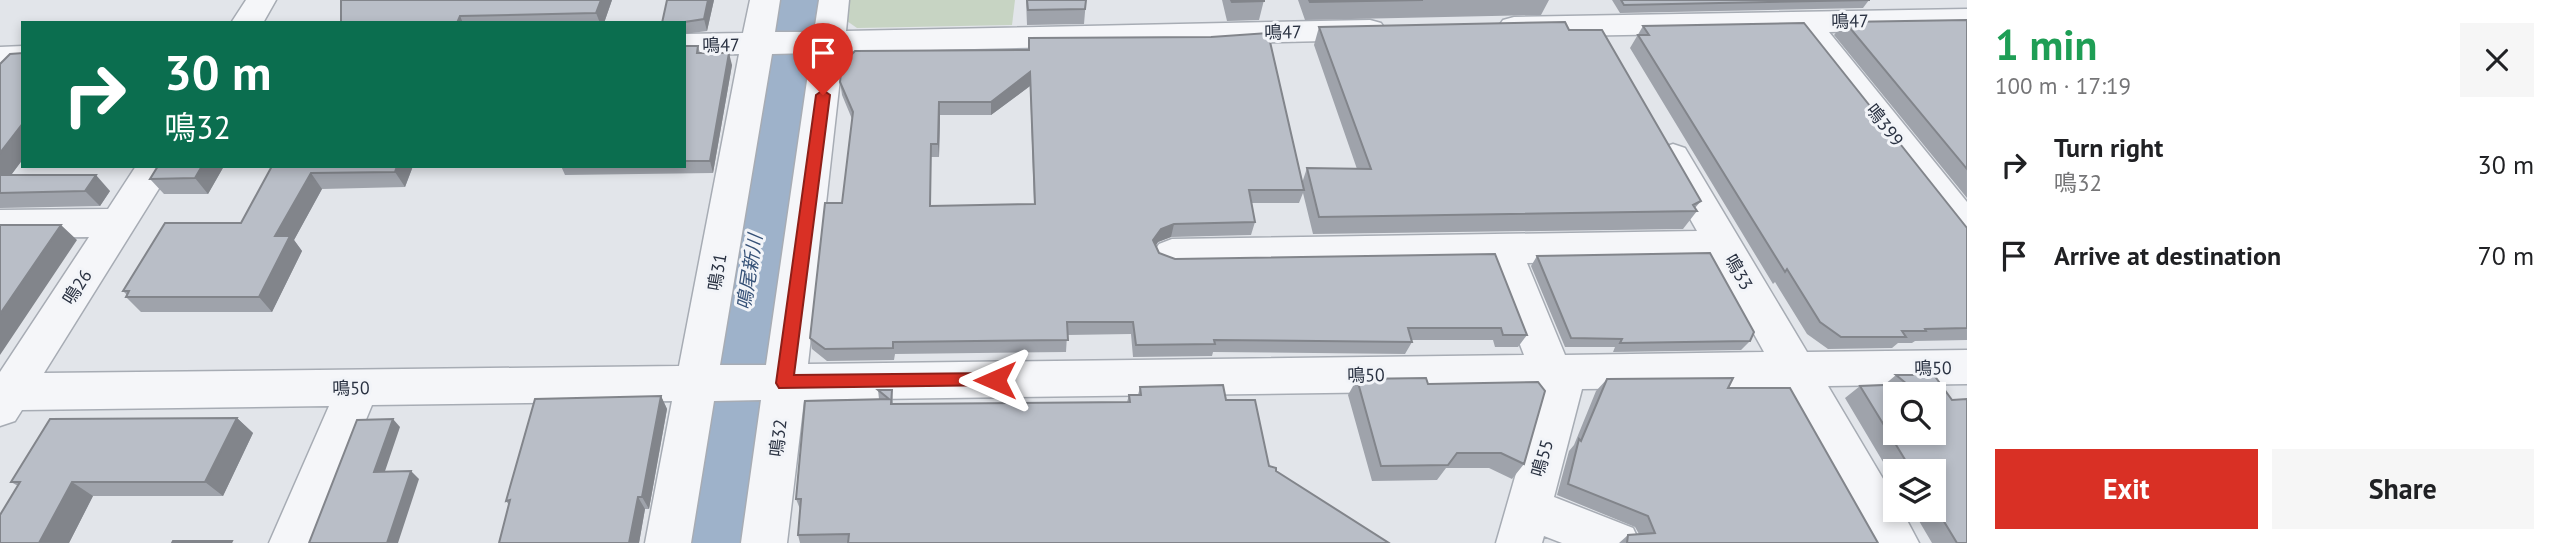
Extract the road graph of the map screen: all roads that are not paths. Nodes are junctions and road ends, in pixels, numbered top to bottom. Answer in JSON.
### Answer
{"nodes":[{"id":1,"x":261,"y":0,"type":"edge"},
{"id":2,"x":765,"y":0,"type":"edge"},
{"id":3,"x":834,"y":0,"type":"edge"},
{"id":4,"x":1880,"y":10,"type":"edge"},
{"id":5,"x":1590,"y":13,"type":"edge"},
{"id":6,"x":1967,"y":19,"type":"edge"},
{"id":7,"x":248,"y":21,"type":"edge"},
{"id":8,"x":1804,"y":22,"type":"junction"},
{"id":9,"x":1487,"y":28,"type":"edge"},
{"id":10,"x":1405,"y":30,"type":"edge"},
{"id":11,"x":820,"y":43,"type":"junction"},
{"id":12,"x":758,"y":44,"type":"junction"},
{"id":13,"x":686,"y":46,"type":"edge"},
{"id":14,"x":21,"y":57,"type":"edge"},
{"id":15,"x":0,"y":58,"type":"edge"},
{"id":16,"x":1617,"y":60,"type":"edge"},
{"id":17,"x":1657,"y":129,"type":"edge"},
{"id":18,"x":154,"y":168,"type":"edge"},
{"id":19,"x":1929,"y":180,"type":"junction"},
{"id":20,"x":1967,"y":180,"type":"edge"},
{"id":21,"x":119,"y":223,"type":"junction"},
{"id":22,"x":0,"y":224,"type":"edge"},
{"id":23,"x":1967,"y":228,"type":"edge"},
{"id":24,"x":1724,"y":245,"type":"junction"},
{"id":25,"x":1502,"y":249,"type":"junction"},
{"id":26,"x":1172,"y":254,"type":"dead end"},
{"id":27,"x":1967,"y":368,"type":"edge"},
{"id":28,"x":1795,"y":369,"type":"junction"},
{"id":29,"x":1559,"y":373,"type":"junction"},
{"id":30,"x":775,"y":383,"type":"junction"},
{"id":31,"x":699,"y":384,"type":"junction"},
{"id":32,"x":358,"y":388,"type":"junction"},
{"id":33,"x":3,"y":397,"type":"edge"},
{"id":34,"x":1524,"y":525,"type":"edge"},
{"id":35,"x":292,"y":543,"type":"edge"},
{"id":36,"x":668,"y":543,"type":"edge"},
{"id":37,"x":764,"y":543,"type":"edge"},
{"id":38,"x":1617,"y":543,"type":"edge"},
{"id":39,"x":1896,"y":543,"type":"edge"}],
"edges":[{"from":1,"to":7,"type":"street"},
{"from":2,"to":12,"type":"street","name":"鳴31"},
{"from":3,"to":11,"type":"street","name":"鳴32"},
{"from":4,"to":6,"type":"street","name":"鳴47"},
{"from":4,"to":8,"type":"street","name":"鳴47"},
{"from":5,"to":8,"type":"street","name":"鳴47"},
{"from":5,"to":9,"type":"street","name":"鳴47"},
{"from":5,"to":16,"type":"street"},
{"from":8,"to":19,"type":"street","name":"鳴399"},
{"from":10,"to":11,"type":"street","name":"鳴47"},
{"from":11,"to":12,"type":"street","name":"鳴47"},
{"from":11,"to":30,"type":"street","name":"鳴32"},
{"from":12,"to":13,"type":"street","name":"鳴47"},
{"from":12,"to":31,"type":"street","name":"鳴31"},
{"from":14,"to":15,"type":"street"},
{"from":17,"to":24,"type":"street","name":"鳴33"},
{"from":18,"to":21,"type":"street","name":"鳴26"},
{"from":19,"to":20,"type":"street"},
{"from":19,"to":23,"type":"street","name":"鳴399"},
{"from":21,"to":22,"type":"street"},
{"from":21,"to":33,"type":"street","name":"鳴26"},
{"from":24,"to":25,"type":"street"},
{"from":24,"to":28,"type":"street","name":"鳴33"},
{"from":25,"to":26,"type":"street"},
{"from":25,"to":29,"type":"street"},
{"from":27,"to":28,"type":"street","name":"鳴50"},
{"from":28,"to":29,"type":"street","name":"鳴50"},
{"from":28,"to":39,"type":"street","name":"鳴33"},
{"from":29,"to":30,"type":"street","name":"鳴50"},
{"from":29,"to":34,"type":"street","name":"鳴55"},
{"from":30,"to":31,"type":"street","name":"鳴50"},
{"from":30,"to":37,"type":"street","name":"鳴32"},
{"from":31,"to":32,"type":"street","name":"鳴50"},
{"from":31,"to":36,"type":"street","name":"鳴31"},
{"from":32,"to":33,"type":"street","name":"鳴50"},
{"from":32,"to":35,"type":"street"},
{"from":34,"to":38,"type":"street"}]}
